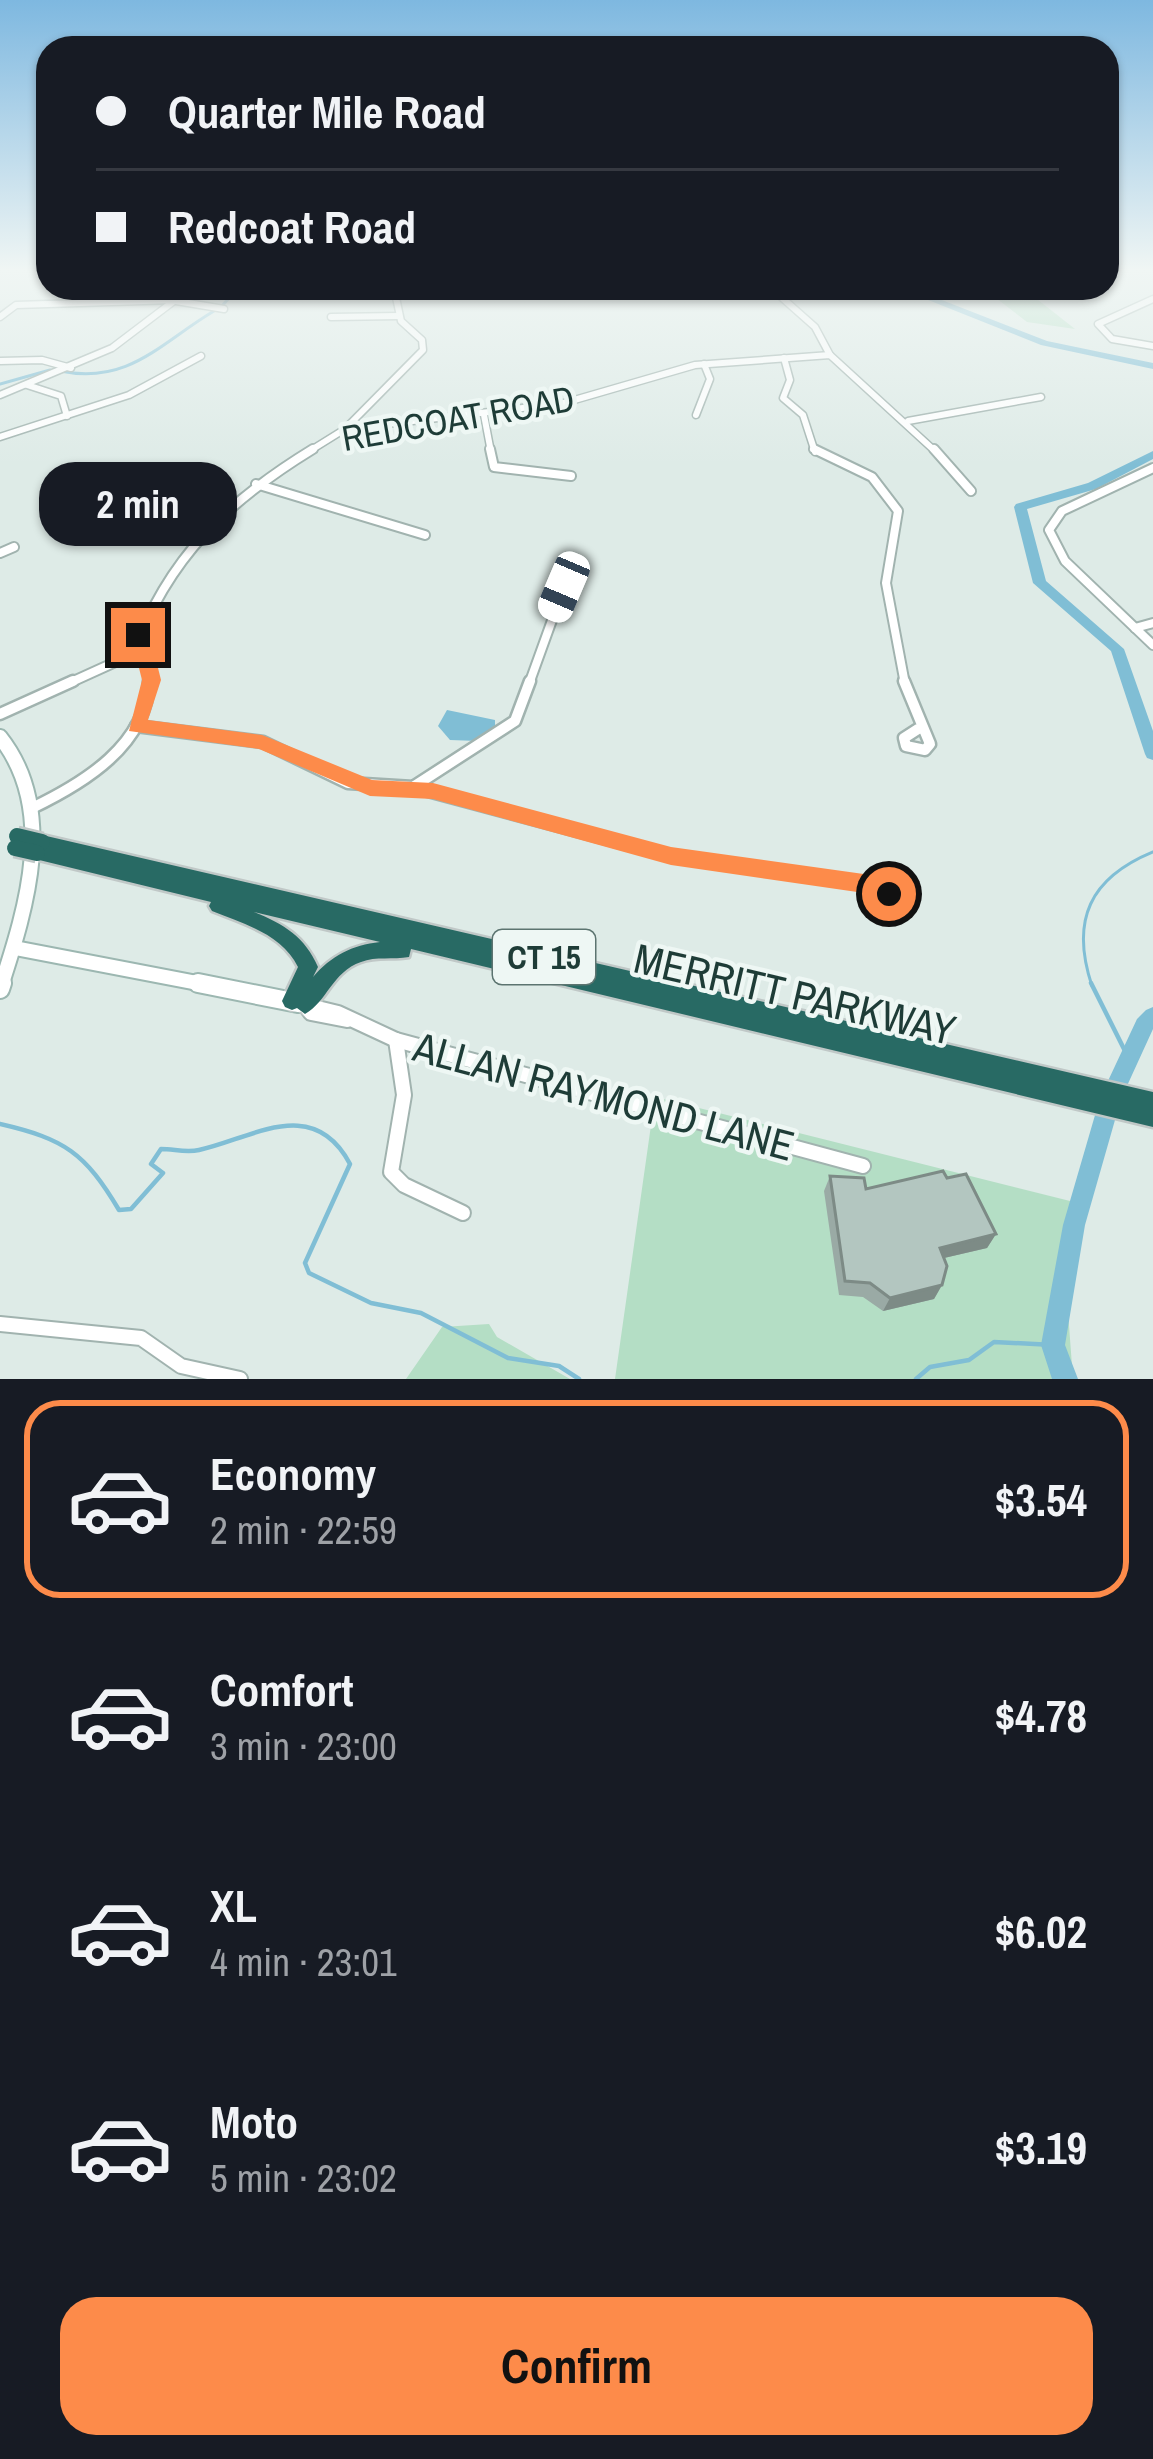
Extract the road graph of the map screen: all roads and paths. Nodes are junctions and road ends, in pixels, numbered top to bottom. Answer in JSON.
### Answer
{"nodes":[{"id":1,"x":130,"y":336,"type":"edge"},
{"id":2,"x":419,"y":336,"type":"edge"},
{"id":3,"x":819,"y":336,"type":"edge"},
{"id":4,"x":1108,"y":336,"type":"edge"},
{"id":5,"x":1153,"y":346,"type":"edge"},
{"id":6,"x":830,"y":355,"type":"junction"},
{"id":7,"x":201,"y":356,"type":"dead end"},
{"id":8,"x":784,"y":358,"type":"junction"},
{"id":9,"x":0,"y":361,"type":"edge"},
{"id":10,"x":704,"y":364,"type":"junction"},
{"id":11,"x":66,"y":371,"type":"junction"},
{"id":12,"x":27,"y":385,"type":"junction"},
{"id":13,"x":0,"y":394,"type":"edge"},
{"id":14,"x":1041,"y":397,"type":"dead end"},
{"id":15,"x":484,"y":415,"type":"junction"},
{"id":16,"x":696,"y":415,"type":"dead end"},
{"id":17,"x":67,"y":416,"type":"junction"},
{"id":18,"x":908,"y":422,"type":"junction"},
{"id":19,"x":345,"y":429,"type":"junction"},
{"id":20,"x":0,"y":437,"type":"edge"},
{"id":21,"x":1153,"y":468,"type":"edge"},
{"id":22,"x":109,"y":472,"type":"dead end"},
{"id":23,"x":572,"y":476,"type":"dead end"},
{"id":24,"x":256,"y":484,"type":"junction"},
{"id":25,"x":971,"y":491,"type":"dead end"},
{"id":26,"x":207,"y":526,"type":"junction"},
{"id":27,"x":425,"y":535,"type":"dead end"},
{"id":28,"x":14,"y":547,"type":"dead end"},
{"id":29,"x":0,"y":553,"type":"edge"},
{"id":30,"x":564,"y":587,"type":"dead end"},
{"id":31,"x":1153,"y":622,"type":"edge"},
{"id":32,"x":1135,"y":628,"type":"junction"},
{"id":33,"x":1153,"y":645,"type":"edge"},
{"id":34,"x":134,"y":654,"type":"junction"},
{"id":35,"x":0,"y":714,"type":"edge"},
{"id":36,"x":136,"y":726,"type":"junction"},
{"id":37,"x":918,"y":729,"type":"dead end"},
{"id":38,"x":0,"y":737,"type":"edge"},
{"id":39,"x":413,"y":787,"type":"junction"},
{"id":40,"x":32,"y":808,"type":"junction"},
{"id":41,"x":8,"y":840,"type":"edge"},
{"id":42,"x":39,"y":848,"type":"junction"},
{"id":43,"x":141,"y":879,"type":"junction"},
{"id":44,"x":885,"y":887,"type":"dead end"},
{"id":45,"x":7,"y":946,"type":"edge"},
{"id":46,"x":598,"y":988,"type":"junction"},
{"id":47,"x":0,"y":989,"type":"edge"},
{"id":48,"x":298,"y":1003,"type":"junction"},
{"id":49,"x":396,"y":1040,"type":"junction"},
{"id":50,"x":1046,"y":1084,"type":"junction"},
{"id":51,"x":1153,"y":1102,"type":"edge"},
{"id":52,"x":1153,"y":1117,"type":"edge"},
{"id":53,"x":863,"y":1166,"type":"dead end"},
{"id":54,"x":464,"y":1213,"type":"dead end"},
{"id":55,"x":0,"y":1324,"type":"edge"},
{"id":56,"x":240,"y":1379,"type":"edge"}],
"edges":[{"from":1,"to":11,"type":"street"},
{"from":2,"to":19,"type":"street"},
{"from":3,"to":6,"type":"street"},
{"from":4,"to":5,"type":"street"},
{"from":6,"to":8,"type":"street","name":"REDCOAT ROAD"},
{"from":6,"to":18,"type":"street"},
{"from":7,"to":17,"type":"street"},
{"from":8,"to":10,"type":"street","name":"REDCOAT ROAD"},
{"from":8,"to":37,"type":"street"},
{"from":9,"to":11,"type":"street"},
{"from":10,"to":15,"type":"street","name":"REDCOAT ROAD"},
{"from":10,"to":16,"type":"street"},
{"from":11,"to":12,"type":"street"},
{"from":12,"to":13,"type":"street"},
{"from":12,"to":17,"type":"street"},
{"from":14,"to":18,"type":"street"},
{"from":15,"to":19,"type":"street","name":"REDCOAT ROAD"},
{"from":15,"to":23,"type":"street"},
{"from":17,"to":20,"type":"street"},
{"from":18,"to":25,"type":"street"},
{"from":19,"to":24,"type":"street","name":"REDCOAT ROAD"},
{"from":21,"to":32,"type":"street"},
{"from":22,"to":26,"type":"street"},
{"from":24,"to":26,"type":"street","name":"REDCOAT ROAD"},
{"from":24,"to":27,"type":"street"},
{"from":26,"to":34,"type":"street","name":"REDCOAT ROAD"},
{"from":28,"to":29,"type":"street"},
{"from":30,"to":39,"type":"street"},
{"from":31,"to":32,"type":"street"},
{"from":32,"to":33,"type":"street"},
{"from":34,"to":35,"type":"street"},
{"from":34,"to":36,"type":"street"},
{"from":36,"to":39,"type":"street"},
{"from":36,"to":40,"type":"street"},
{"from":38,"to":40,"type":"main road"},
{"from":39,"to":44,"type":"street"},
{"from":40,"to":45,"type":"main road"},
{"from":41,"to":42,"type":"highway","name":"MERRITT PARKWAY","number":"CT 15","bridge":true},
{"from":42,"to":43,"type":"highway","name":"MERRITT PARKWAY","number":"CT 15"},
{"from":42,"to":50,"type":"highway","name":"MERRITT PARKWAY","number":"CT 15"},
{"from":43,"to":46,"type":"highway","name":"MERRITT PARKWAY","number":"CT 15"},
{"from":43,"to":48,"type":"highway"},
{"from":45,"to":47,"type":"main road"},
{"from":45,"to":48,"type":"main road","name":"ALLAN RAYMOND LANE"},
{"from":46,"to":48,"type":"highway"},
{"from":46,"to":50,"type":"highway","name":"MERRITT PARKWAY","number":"CT 15"},
{"from":48,"to":49,"type":"street","name":"ALLAN RAYMOND LANE"},
{"from":49,"to":53,"type":"street","name":"ALLAN RAYMOND LANE"},
{"from":49,"to":54,"type":"street"},
{"from":50,"to":51,"type":"highway","name":"MERRITT PARKWAY","number":"CT 15"},
{"from":50,"to":52,"type":"highway","name":"MERRITT PARKWAY","number":"CT 15"},
{"from":55,"to":56,"type":"street"}]}
